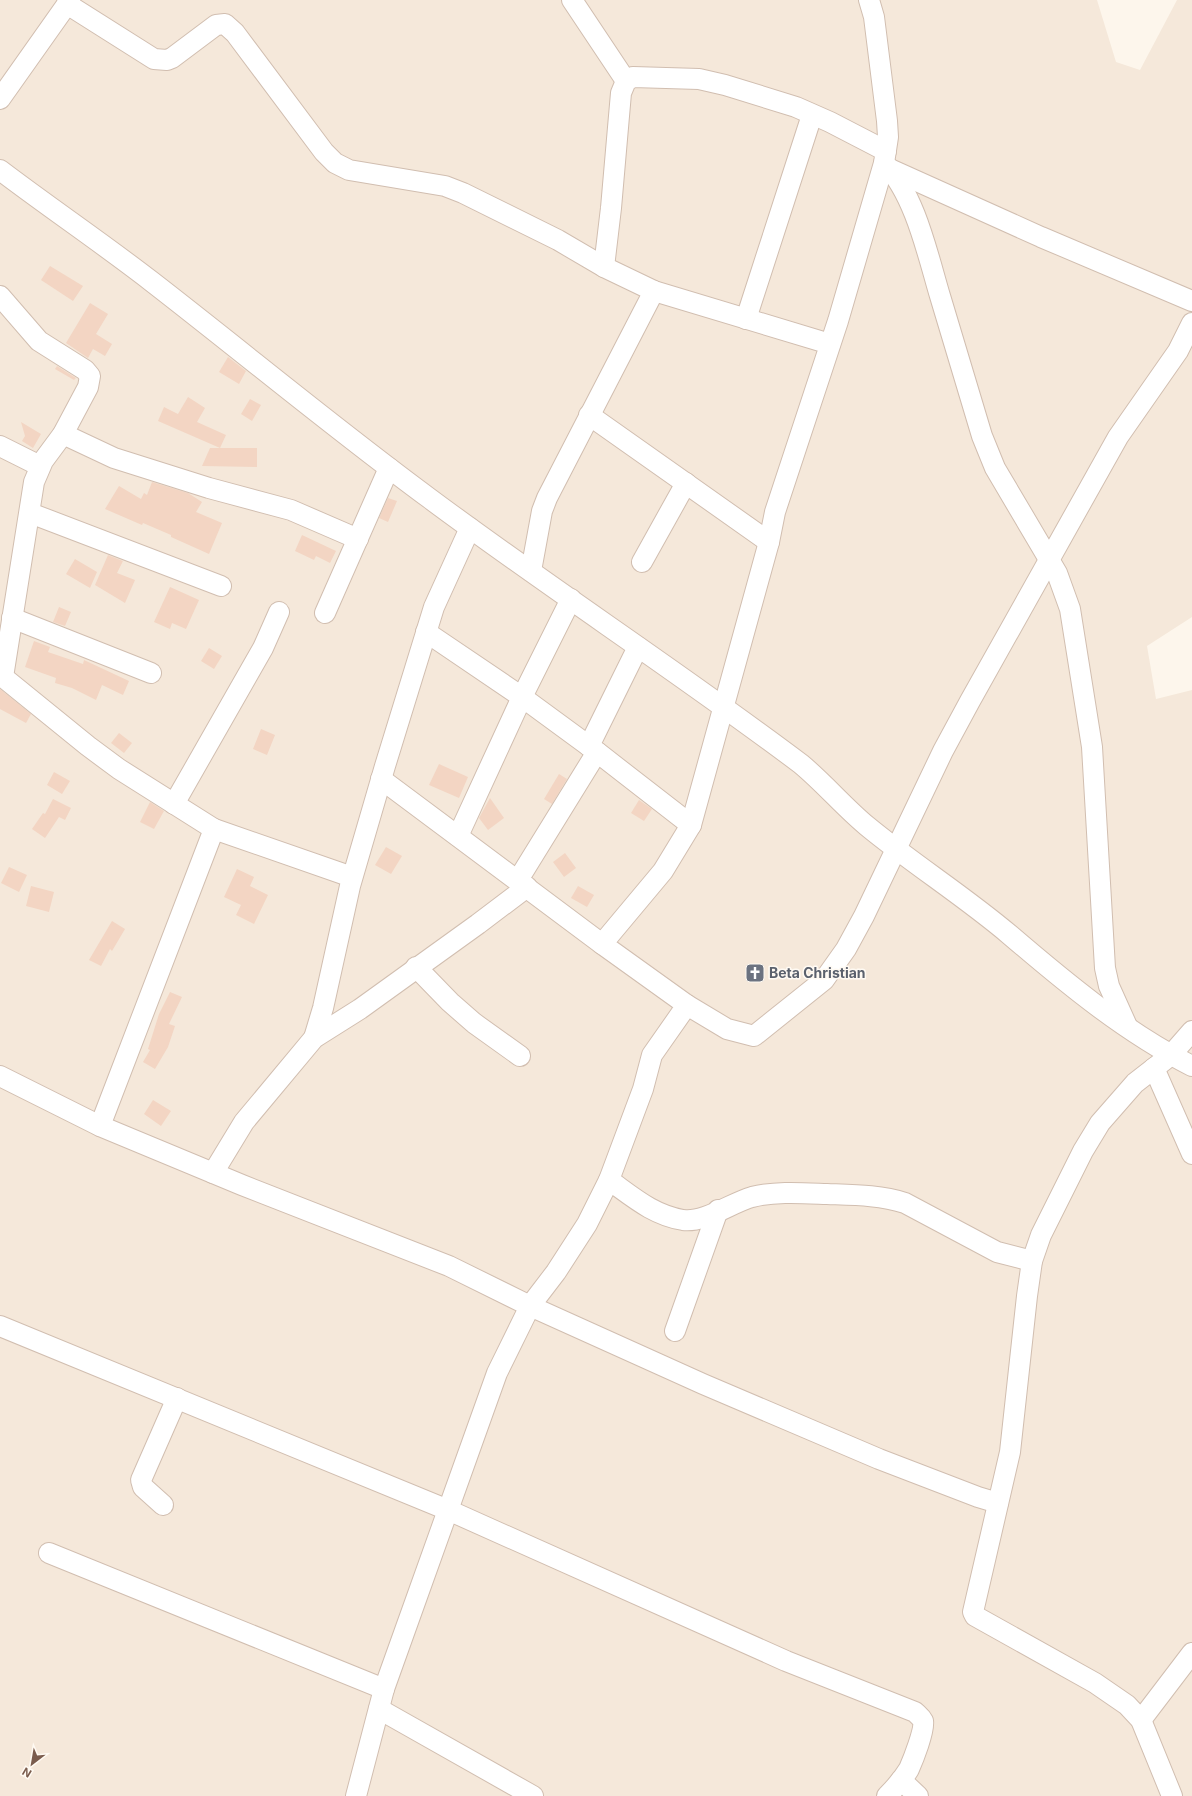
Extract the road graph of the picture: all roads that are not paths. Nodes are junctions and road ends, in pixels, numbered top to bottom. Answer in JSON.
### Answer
{"nodes":[{"id":1,"x":572,"y":0,"type":"edge"},
{"id":2,"x":869,"y":0,"type":"edge"},
{"id":3,"x":68,"y":2,"type":"edge"},
{"id":4,"x":626,"y":81,"type":"junction"},
{"id":5,"x":0,"y":99,"type":"edge"},
{"id":6,"x":812,"y":115,"type":"junction"},
{"id":7,"x":887,"y":161,"type":"junction"},
{"id":8,"x":0,"y":170,"type":"edge"},
{"id":9,"x":604,"y":267,"type":"junction"},
{"id":10,"x":654,"y":291,"type":"junction"},
{"id":11,"x":0,"y":296,"type":"edge"},
{"id":12,"x":1192,"y":301,"type":"edge"},
{"id":13,"x":746,"y":319,"type":"junction"},
{"id":14,"x":1192,"y":323,"type":"edge"},
{"id":15,"x":830,"y":344,"type":"junction"},
{"id":16,"x":589,"y":415,"type":"junction"},
{"id":17,"x":63,"y":434,"type":"junction"},
{"id":18,"x":0,"y":446,"type":"edge"},
{"id":19,"x":40,"y":466,"type":"junction"},
{"id":20,"x":389,"y":468,"type":"junction"},
{"id":21,"x":686,"y":484,"type":"junction"},
{"id":22,"x":30,"y":514,"type":"junction"},
{"id":23,"x":470,"y":528,"type":"junction"},
{"id":24,"x":358,"y":539,"type":"junction"},
{"id":25,"x":769,"y":542,"type":"junction"},
{"id":26,"x":1049,"y":560,"type":"junction"},
{"id":27,"x":642,"y":562,"type":"dead end"},
{"id":28,"x":531,"y":571,"type":"junction"},
{"id":29,"x":221,"y":586,"type":"dead end"},
{"id":30,"x":570,"y":599,"type":"junction"},
{"id":31,"x":279,"y":612,"type":"dead end"},
{"id":32,"x":325,"y":614,"type":"dead end"},
{"id":33,"x":12,"y":618,"type":"junction"},
{"id":34,"x":426,"y":632,"type":"junction"},
{"id":35,"x":638,"y":647,"type":"junction"},
{"id":36,"x":150,"y":673,"type":"dead end"},
{"id":37,"x":2,"y":676,"type":"edge"},
{"id":38,"x":522,"y":697,"type":"junction"},
{"id":39,"x":725,"y":707,"type":"junction"},
{"id":40,"x":593,"y":749,"type":"junction"},
{"id":41,"x":381,"y":779,"type":"junction"},
{"id":42,"x":174,"y":804,"type":"junction"},
{"id":43,"x":691,"y":825,"type":"junction"},
{"id":44,"x":214,"y":829,"type":"junction"},
{"id":45,"x":458,"y":836,"type":"junction"},
{"id":46,"x":896,"y":848,"type":"junction"},
{"id":47,"x":352,"y":878,"type":"junction"},
{"id":48,"x":522,"y":884,"type":"junction"},
{"id":49,"x":602,"y":944,"type":"junction"},
{"id":50,"x":416,"y":967,"type":"junction"},
{"id":51,"x":687,"y":1005,"type":"junction"},
{"id":52,"x":1128,"y":1027,"type":"junction"},
{"id":53,"x":1192,"y":1031,"type":"edge"},
{"id":54,"x":314,"y":1038,"type":"junction"},
{"id":55,"x":1171,"y":1055,"type":"junction"},
{"id":56,"x":520,"y":1056,"type":"dead end"},
{"id":57,"x":1192,"y":1066,"type":"edge"},
{"id":58,"x":1154,"y":1068,"type":"junction"},
{"id":59,"x":0,"y":1076,"type":"edge"},
{"id":60,"x":100,"y":1126,"type":"junction"},
{"id":61,"x":1192,"y":1154,"type":"edge"},
{"id":62,"x":213,"y":1174,"type":"junction"},
{"id":63,"x":609,"y":1180,"type":"junction"},
{"id":64,"x":718,"y":1210,"type":"junction"},
{"id":65,"x":1032,"y":1261,"type":"junction"},
{"id":66,"x":530,"y":1306,"type":"junction"},
{"id":67,"x":0,"y":1326,"type":"edge"},
{"id":68,"x":674,"y":1331,"type":"dead end"},
{"id":69,"x":177,"y":1398,"type":"junction"},
{"id":70,"x":998,"y":1503,"type":"junction"},
{"id":71,"x":163,"y":1505,"type":"dead end"},
{"id":72,"x":448,"y":1510,"type":"junction"},
{"id":73,"x":49,"y":1553,"type":"dead end"},
{"id":74,"x":1192,"y":1653,"type":"edge"},
{"id":75,"x":384,"y":1689,"type":"junction"},
{"id":76,"x":379,"y":1709,"type":"junction"},
{"id":77,"x":1141,"y":1720,"type":"junction"},
{"id":78,"x":901,"y":1780,"type":"junction"},
{"id":79,"x":356,"y":1796,"type":"edge"},
{"id":80,"x":532,"y":1796,"type":"edge"},
{"id":81,"x":887,"y":1796,"type":"edge"},
{"id":82,"x":918,"y":1796,"type":"edge"},
{"id":83,"x":1172,"y":1796,"type":"edge"}],
"edges":[{"from":1,"to":4,"type":"street"},
{"from":2,"to":7,"type":"street"},
{"from":3,"to":5,"type":"street"},
{"from":3,"to":9,"type":"street"},
{"from":4,"to":6,"type":"street"},
{"from":4,"to":9,"type":"street"},
{"from":6,"to":7,"type":"street"},
{"from":6,"to":13,"type":"street"},
{"from":7,"to":12,"type":"street"},
{"from":7,"to":15,"type":"street"},
{"from":7,"to":26,"type":"street"},
{"from":8,"to":20,"type":"street"},
{"from":9,"to":10,"type":"street"},
{"from":10,"to":13,"type":"street"},
{"from":10,"to":16,"type":"street"},
{"from":11,"to":17,"type":"street"},
{"from":13,"to":15,"type":"street"},
{"from":14,"to":26,"type":"street"},
{"from":15,"to":25,"type":"street"},
{"from":16,"to":21,"type":"street"},
{"from":16,"to":28,"type":"street"},
{"from":17,"to":19,"type":"street"},
{"from":17,"to":24,"type":"street"},
{"from":18,"to":19,"type":"street"},
{"from":19,"to":22,"type":"street"},
{"from":20,"to":23,"type":"street"},
{"from":20,"to":24,"type":"street"},
{"from":21,"to":25,"type":"street"},
{"from":21,"to":27,"type":"street"},
{"from":22,"to":29,"type":"street"},
{"from":22,"to":33,"type":"street"},
{"from":23,"to":28,"type":"street"},
{"from":23,"to":34,"type":"street"},
{"from":24,"to":32,"type":"street"},
{"from":25,"to":39,"type":"street"},
{"from":26,"to":46,"type":"street"},
{"from":26,"to":52,"type":"street"},
{"from":28,"to":30,"type":"street"},
{"from":30,"to":35,"type":"street"},
{"from":30,"to":38,"type":"street"},
{"from":31,"to":42,"type":"street"},
{"from":33,"to":36,"type":"street"},
{"from":33,"to":37,"type":"street"},
{"from":34,"to":38,"type":"street"},
{"from":34,"to":41,"type":"street"},
{"from":35,"to":39,"type":"street"},
{"from":35,"to":40,"type":"street"},
{"from":37,"to":42,"type":"street"},
{"from":38,"to":40,"type":"street"},
{"from":38,"to":45,"type":"street"},
{"from":39,"to":43,"type":"street"},
{"from":39,"to":46,"type":"street"},
{"from":40,"to":43,"type":"street"},
{"from":40,"to":48,"type":"street"},
{"from":41,"to":45,"type":"street"},
{"from":41,"to":47,"type":"street"},
{"from":42,"to":44,"type":"street"},
{"from":43,"to":49,"type":"street"},
{"from":44,"to":47,"type":"street"},
{"from":44,"to":60,"type":"street"},
{"from":45,"to":48,"type":"street"},
{"from":46,"to":51,"type":"street"},
{"from":46,"to":52,"type":"street"},
{"from":47,"to":54,"type":"street"},
{"from":48,"to":49,"type":"street"},
{"from":48,"to":50,"type":"street"},
{"from":49,"to":51,"type":"street"},
{"from":50,"to":54,"type":"street"},
{"from":50,"to":56,"type":"street"},
{"from":51,"to":63,"type":"street"},
{"from":52,"to":55,"type":"street"},
{"from":53,"to":55,"type":"street"},
{"from":54,"to":62,"type":"street"},
{"from":55,"to":57,"type":"street"},
{"from":55,"to":58,"type":"street"},
{"from":58,"to":61,"type":"street"},
{"from":58,"to":65,"type":"street"},
{"from":59,"to":60,"type":"street"},
{"from":60,"to":62,"type":"street"},
{"from":62,"to":66,"type":"street"},
{"from":63,"to":64,"type":"street"},
{"from":63,"to":66,"type":"street"},
{"from":64,"to":65,"type":"street"},
{"from":64,"to":68,"type":"street"},
{"from":65,"to":70,"type":"street"},
{"from":66,"to":70,"type":"street"},
{"from":66,"to":72,"type":"street"},
{"from":67,"to":69,"type":"street"},
{"from":69,"to":71,"type":"street"},
{"from":69,"to":72,"type":"street"},
{"from":70,"to":77,"type":"street"},
{"from":72,"to":75,"type":"street"},
{"from":72,"to":78,"type":"street"},
{"from":73,"to":75,"type":"street"},
{"from":74,"to":77,"type":"street"},
{"from":75,"to":76,"type":"street"},
{"from":76,"to":79,"type":"street"},
{"from":76,"to":80,"type":"street"},
{"from":77,"to":83,"type":"street"},
{"from":78,"to":81,"type":"street"},
{"from":78,"to":82,"type":"street"}]}
